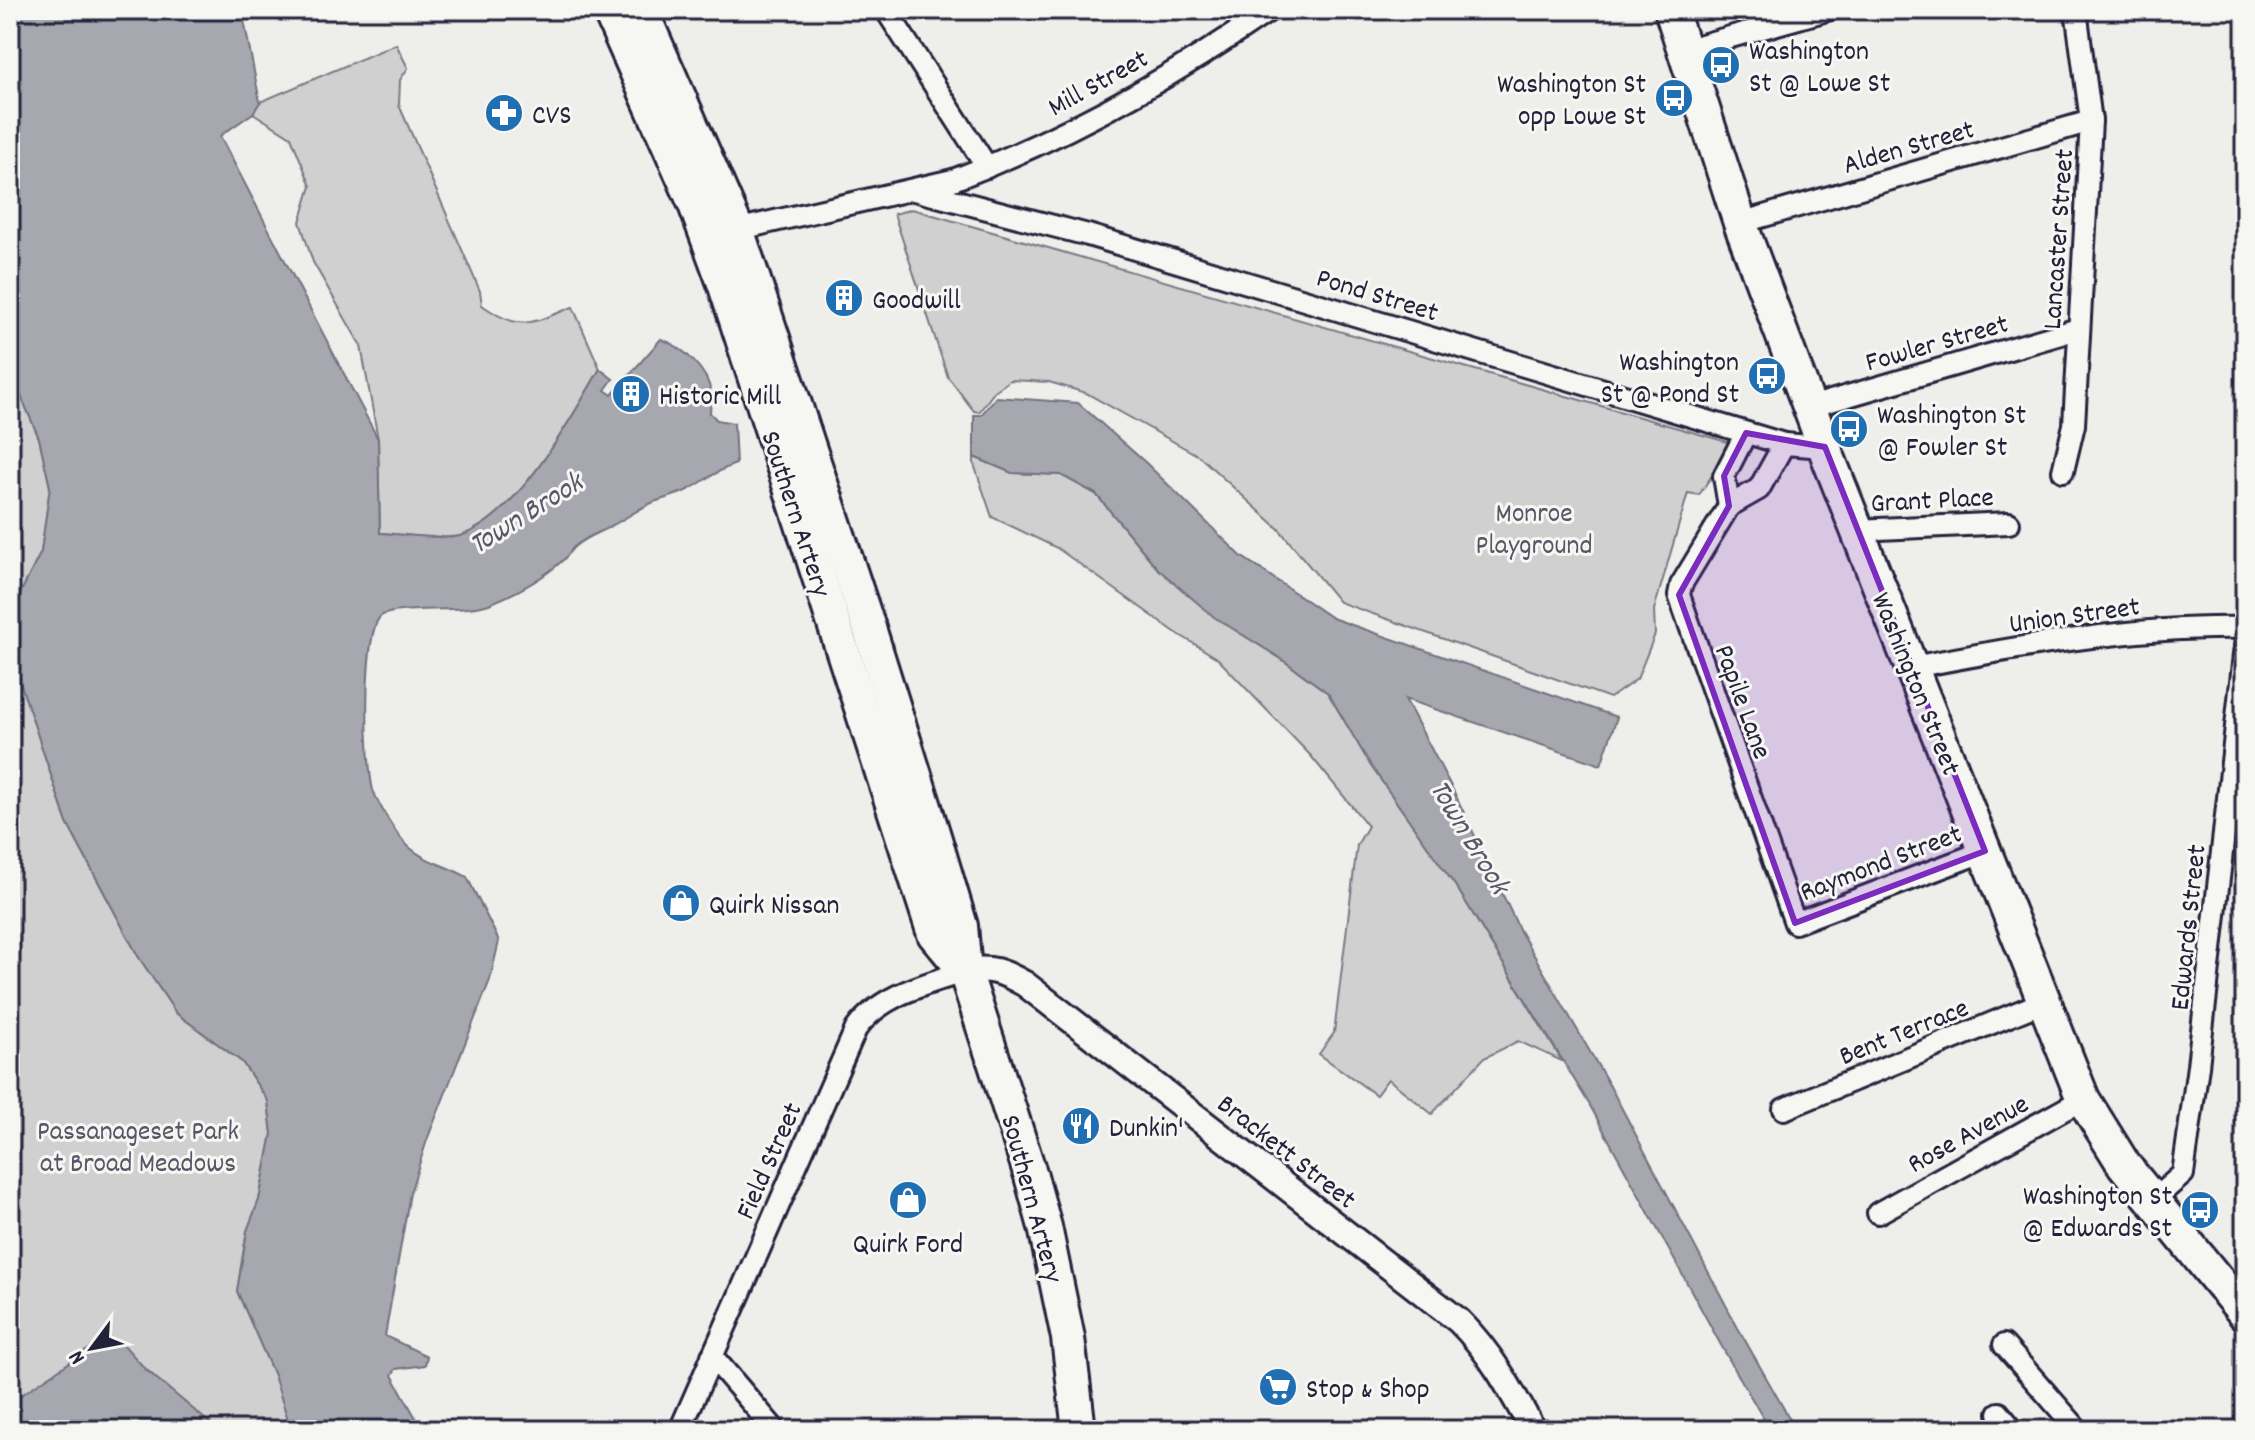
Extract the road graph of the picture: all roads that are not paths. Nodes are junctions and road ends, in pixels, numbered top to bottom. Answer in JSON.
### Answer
{"nodes":[{"id":1,"x":609,"y":10,"type":"edge"},
{"id":2,"x":641,"y":10,"type":"edge"},
{"id":3,"x":886,"y":10,"type":"edge"},
{"id":4,"x":1671,"y":10,"type":"edge"},
{"id":5,"x":1827,"y":10,"type":"edge"},
{"id":6,"x":2076,"y":10,"type":"edge"},
{"id":7,"x":1257,"y":14,"type":"edge"},
{"id":8,"x":1684,"y":50,"type":"junction"},
{"id":9,"x":2091,"y":121,"type":"junction"},
{"id":10,"x":987,"y":167,"type":"junction"},
{"id":11,"x":914,"y":190,"type":"junction"},
{"id":12,"x":1740,"y":223,"type":"junction"},
{"id":13,"x":722,"y":234,"type":"junction"},
{"id":14,"x":2078,"y":329,"type":"junction"},
{"id":15,"x":1810,"y":407,"type":"junction"},
{"id":16,"x":1746,"y":433,"type":"junction"},
{"id":17,"x":1784,"y":444,"type":"junction"},
{"id":18,"x":1825,"y":447,"type":"junction"},
{"id":19,"x":2063,"y":471,"type":"dead end"},
{"id":20,"x":1729,"y":506,"type":"junction"},
{"id":21,"x":2009,"y":523,"type":"dead end"},
{"id":22,"x":1857,"y":530,"type":"junction"},
{"id":23,"x":2245,"y":628,"type":"edge"},
{"id":24,"x":2245,"y":646,"type":"edge"},
{"id":25,"x":1913,"y":667,"type":"junction"},
{"id":26,"x":1985,"y":851,"type":"junction"},
{"id":27,"x":1795,"y":923,"type":"joint"},
{"id":28,"x":965,"y":971,"type":"junction"},
{"id":29,"x":2043,"y":1002,"type":"junction"},
{"id":30,"x":2083,"y":1099,"type":"junction"},
{"id":31,"x":1784,"y":1109,"type":"dead end"},
{"id":32,"x":2152,"y":1201,"type":"junction"},
{"id":33,"x":1878,"y":1213,"type":"dead end"},
{"id":34,"x":2245,"y":1314,"type":"edge"},
{"id":35,"x":2004,"y":1345,"type":"dead end"},
{"id":36,"x":712,"y":1356,"type":"junction"},
{"id":37,"x":1999,"y":1413,"type":"dead end"},
{"id":38,"x":680,"y":1430,"type":"edge"},
{"id":39,"x":775,"y":1430,"type":"edge"},
{"id":40,"x":1079,"y":1430,"type":"edge"},
{"id":41,"x":1533,"y":1430,"type":"edge"},
{"id":42,"x":2013,"y":1430,"type":"edge"},
{"id":43,"x":2078,"y":1430,"type":"edge"}],
"edges":[{"from":1,"to":13,"type":"main road","name":"Southern Artery"},
{"from":2,"to":13,"type":"main road","name":"Southern Artery"},
{"from":3,"to":10,"type":"street"},
{"from":4,"to":8,"type":"main road","name":"Washington Street"},
{"from":5,"to":8,"type":"street"},
{"from":6,"to":9,"type":"street","name":"Lancaster Street"},
{"from":7,"to":10,"type":"street","name":"Mill Street"},
{"from":8,"to":12,"type":"main road","name":"Washington Street"},
{"from":9,"to":12,"type":"street","name":"Alden Street"},
{"from":9,"to":14,"type":"street","name":"Lancaster Street"},
{"from":10,"to":11,"type":"street","name":"Pond Street"},
{"from":11,"to":13,"type":"street","name":"Pond Street"},
{"from":11,"to":16,"type":"street","name":"Pond Street"},
{"from":12,"to":15,"type":"main road","name":"Washington Street"},
{"from":13,"to":28,"type":"main road","name":"Southern Artery"},
{"from":14,"to":15,"type":"street","name":"Fowler Street"},
{"from":14,"to":19,"type":"street","name":"Lancaster Street"},
{"from":15,"to":18,"type":"main road","name":"Washington Street"},
{"from":16,"to":17,"type":"street","name":"Pond Street"},
{"from":16,"to":20,"type":"street"},
{"from":17,"to":18,"type":"street","name":"Pond Street"},
{"from":17,"to":20,"type":"street","name":"Papile Lane"},
{"from":18,"to":22,"type":"main road","name":"Washington Street"},
{"from":20,"to":27,"type":"street","name":"Papile Lane"},
{"from":21,"to":22,"type":"street","name":"Grant Place"},
{"from":22,"to":25,"type":"main road","name":"Washington Street"},
{"from":23,"to":25,"type":"street","name":"Union Street"},
{"from":24,"to":32,"type":"street","name":"Edwards Street"},
{"from":25,"to":26,"type":"main road","name":"Washington Street"},
{"from":26,"to":27,"type":"street","name":"Raymond Street"},
{"from":26,"to":29,"type":"main road","name":"Washington Street"},
{"from":28,"to":36,"type":"street","name":"Field Street"},
{"from":28,"to":40,"type":"main road","name":"Southern Artery"},
{"from":28,"to":41,"type":"street","name":"Brackett Street"},
{"from":29,"to":30,"type":"main road","name":"Washington Street"},
{"from":29,"to":31,"type":"street","name":"Bent Terrace"},
{"from":30,"to":32,"type":"main road","name":"Washington Street"},
{"from":30,"to":33,"type":"street","name":"Rose Avenue"},
{"from":32,"to":34,"type":"main road","name":"Washington Street"},
{"from":35,"to":43,"type":"street"},
{"from":36,"to":38,"type":"street","name":"Field Street"},
{"from":36,"to":39,"type":"street"},
{"from":37,"to":42,"type":"street"}]}
